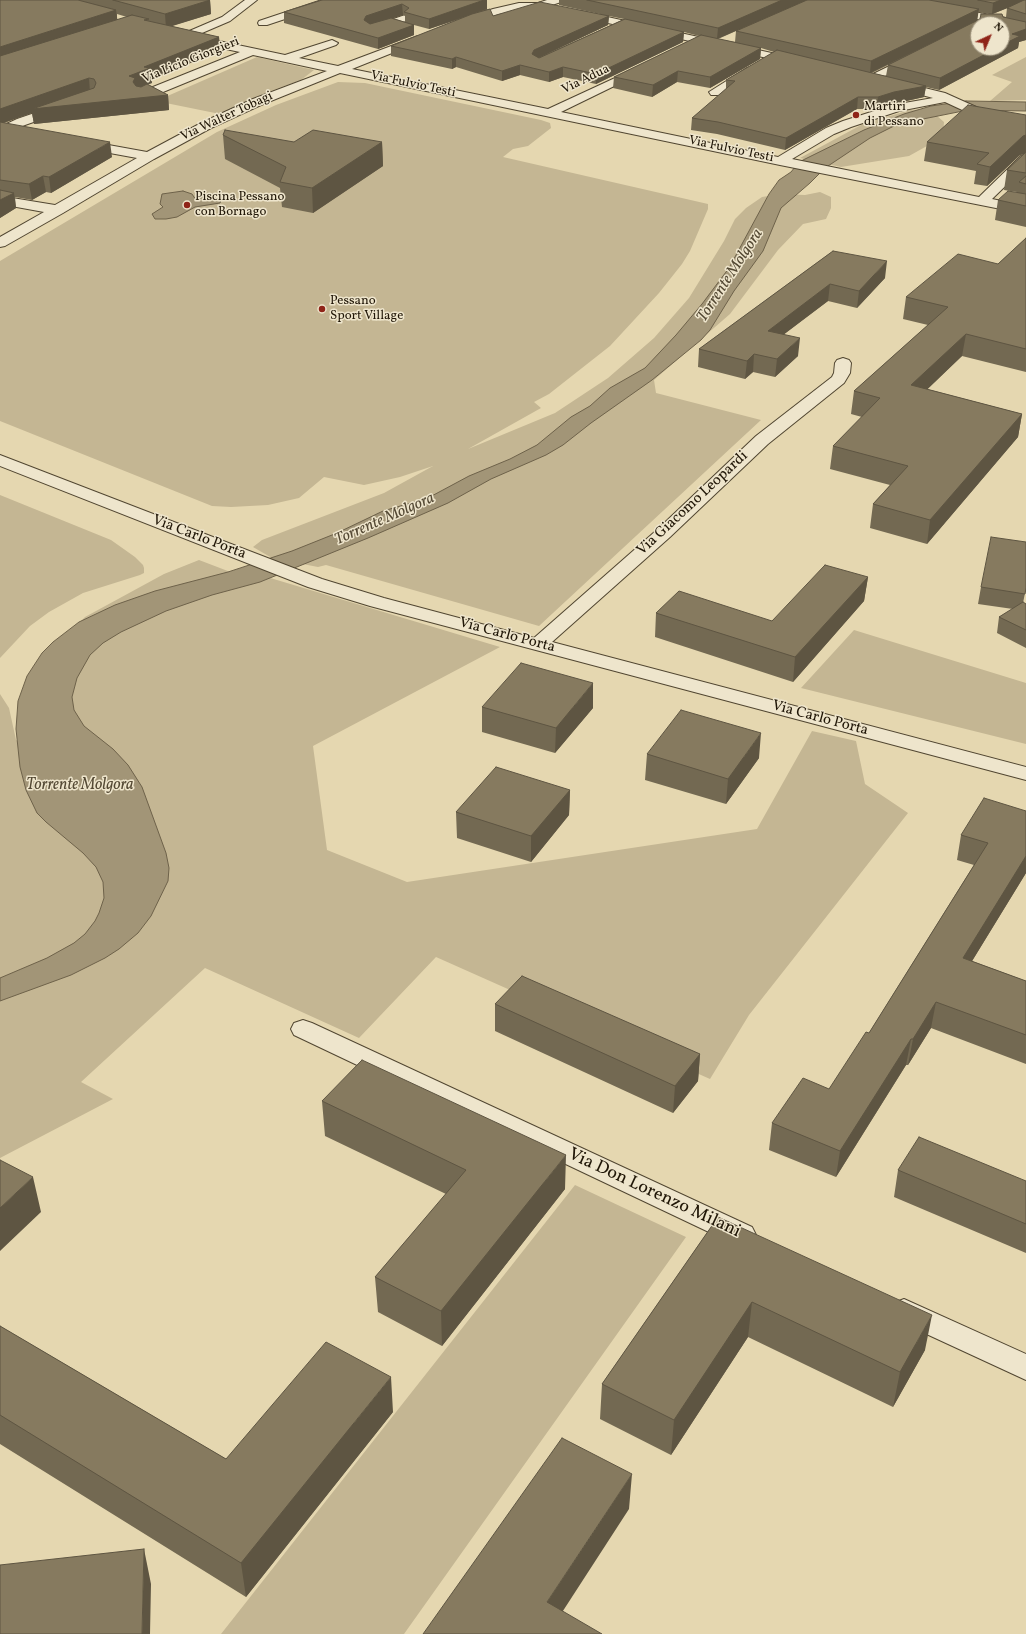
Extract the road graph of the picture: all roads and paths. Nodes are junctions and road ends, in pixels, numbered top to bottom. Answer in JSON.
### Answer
{"nodes":[{"id":1,"x":332,"y":0,"type":"edge"},
{"id":2,"x":557,"y":0,"type":"edge"},
{"id":3,"x":890,"y":0,"type":"edge"},
{"id":4,"x":499,"y":1,"type":"edge"},
{"id":5,"x":250,"y":2,"type":"edge"},
{"id":6,"x":263,"y":6,"type":"dead end"},
{"id":7,"x":526,"y":6,"type":"junction"},
{"id":8,"x":567,"y":7,"type":"edge"},
{"id":9,"x":278,"y":8,"type":"dead end"},
{"id":10,"x":301,"y":10,"type":"junction"},
{"id":11,"x":1007,"y":13,"type":"edge"},
{"id":12,"x":975,"y":16,"type":"edge"},
{"id":13,"x":999,"y":16,"type":"edge"},
{"id":14,"x":408,"y":17,"type":"edge"},
{"id":15,"x":468,"y":20,"type":"junction"},
{"id":16,"x":263,"y":23,"type":"dead end"},
{"id":17,"x":389,"y":23,"type":"junction"},
{"id":18,"x":453,"y":26,"type":"edge"},
{"id":19,"x":1010,"y":27,"type":"edge"},
{"id":20,"x":1014,"y":28,"type":"edge"},
{"id":21,"x":371,"y":30,"type":"edge"},
{"id":22,"x":733,"y":38,"type":"dead end"},
{"id":23,"x":699,"y":40,"type":"junction"},
{"id":24,"x":332,"y":43,"type":"dead end"},
{"id":25,"x":719,"y":44,"type":"junction"},
{"id":26,"x":679,"y":50,"type":"edge"},
{"id":27,"x":251,"y":52,"type":"junction"},
{"id":28,"x":921,"y":54,"type":"edge"},
{"id":29,"x":774,"y":56,"type":"junction"},
{"id":30,"x":285,"y":59,"type":"junction"},
{"id":31,"x":651,"y":64,"type":"edge"},
{"id":32,"x":812,"y":64,"type":"edge"},
{"id":33,"x":340,"y":70,"type":"junction"},
{"id":34,"x":715,"y":92,"type":"dead end"},
{"id":35,"x":142,"y":96,"type":"edge"},
{"id":36,"x":949,"y":99,"type":"junction"},
{"id":37,"x":69,"y":105,"type":"edge"},
{"id":38,"x":550,"y":113,"type":"junction"},
{"id":39,"x":1026,"y":127,"type":"edge"},
{"id":40,"x":1,"y":131,"type":"edge"},
{"id":41,"x":26,"y":134,"type":"edge"},
{"id":42,"x":72,"y":142,"type":"edge"},
{"id":43,"x":149,"y":156,"type":"junction"},
{"id":44,"x":1026,"y":159,"type":"edge"},
{"id":45,"x":785,"y":162,"type":"junction"},
{"id":46,"x":0,"y":200,"type":"edge"},
{"id":47,"x":983,"y":200,"type":"junction"},
{"id":48,"x":58,"y":210,"type":"junction"},
{"id":49,"x":1026,"y":210,"type":"edge"},
{"id":50,"x":0,"y":243,"type":"edge"},
{"id":51,"x":843,"y":363,"type":"dead end"},
{"id":52,"x":0,"y":460,"type":"edge"},
{"id":53,"x":538,"y":644,"type":"junction"},
{"id":54,"x":1026,"y":774,"type":"edge"},
{"id":55,"x":303,"y":1029,"type":"dead end"},
{"id":56,"x":765,"y":1246,"type":"edge"},
{"id":57,"x":885,"y":1302,"type":"edge"},
{"id":58,"x":1026,"y":1368,"type":"edge"}],
"edges":[{"from":1,"to":10,"type":"street"},
{"from":2,"to":7,"type":"street"},
{"from":3,"to":12,"type":"street"},
{"from":4,"to":7,"type":"street"},
{"from":4,"to":15,"type":"street"},
{"from":5,"to":6,"type":"street"},
{"from":5,"to":27,"type":"street","name":"Via Fulvio Testi"},
{"from":7,"to":8,"type":"street"},
{"from":7,"to":15,"type":"street"},
{"from":8,"to":23,"type":"street"},
{"from":9,"to":10,"type":"street"},
{"from":10,"to":16,"type":"street"},
{"from":11,"to":13,"type":"street"},
{"from":14,"to":17,"type":"street"},
{"from":15,"to":18,"type":"street"},
{"from":17,"to":21,"type":"street"},
{"from":17,"to":33,"type":"street","name":"Via Walter Tobagi"},
{"from":19,"to":20,"type":"street"},
{"from":22,"to":25,"type":"street"},
{"from":23,"to":25,"type":"street"},
{"from":23,"to":26,"type":"street"},
{"from":24,"to":30,"type":"street"},
{"from":25,"to":29,"type":"street"},
{"from":27,"to":30,"type":"street","name":"Via Fulvio Testi"},
{"from":27,"to":35,"type":"street","name":"Via Licio Giorgieri"},
{"from":28,"to":36,"type":"street"},
{"from":29,"to":32,"type":"street"},
{"from":29,"to":34,"type":"street"},
{"from":30,"to":33,"type":"street","name":"Via Fulvio Testi"},
{"from":31,"to":38,"type":"street","name":"Via Adua"},
{"from":33,"to":38,"type":"street","name":"Via Fulvio Testi"},
{"from":33,"to":43,"type":"street","name":"Via Walter Tobagi"},
{"from":36,"to":39,"type":"street"},
{"from":36,"to":45,"type":"street","name":"Via Fulvio Testi"},
{"from":37,"to":40,"type":"street"},
{"from":38,"to":45,"type":"street","name":"Via Fulvio Testi"},
{"from":40,"to":41,"type":"street"},
{"from":42,"to":43,"type":"street"},
{"from":43,"to":48,"type":"street","name":"Via Walter Tobagi"},
{"from":44,"to":47,"type":"street"},
{"from":45,"to":47,"type":"street","name":"Via Fulvio Testi"},
{"from":46,"to":48,"type":"street"},
{"from":47,"to":49,"type":"street","name":"Via Fulvio Testi"},
{"from":48,"to":50,"type":"street","name":"Via Walter Tobagi"},
{"from":51,"to":53,"type":"street","name":"Via Giacomo Leopardi"},
{"from":52,"to":53,"type":"street","name":"Via Carlo Porta"},
{"from":53,"to":54,"type":"street","name":"Via Carlo Porta"},
{"from":55,"to":56,"type":"street","name":"Via Don Lorenzo Milani"},
{"from":57,"to":58,"type":"street"}]}
